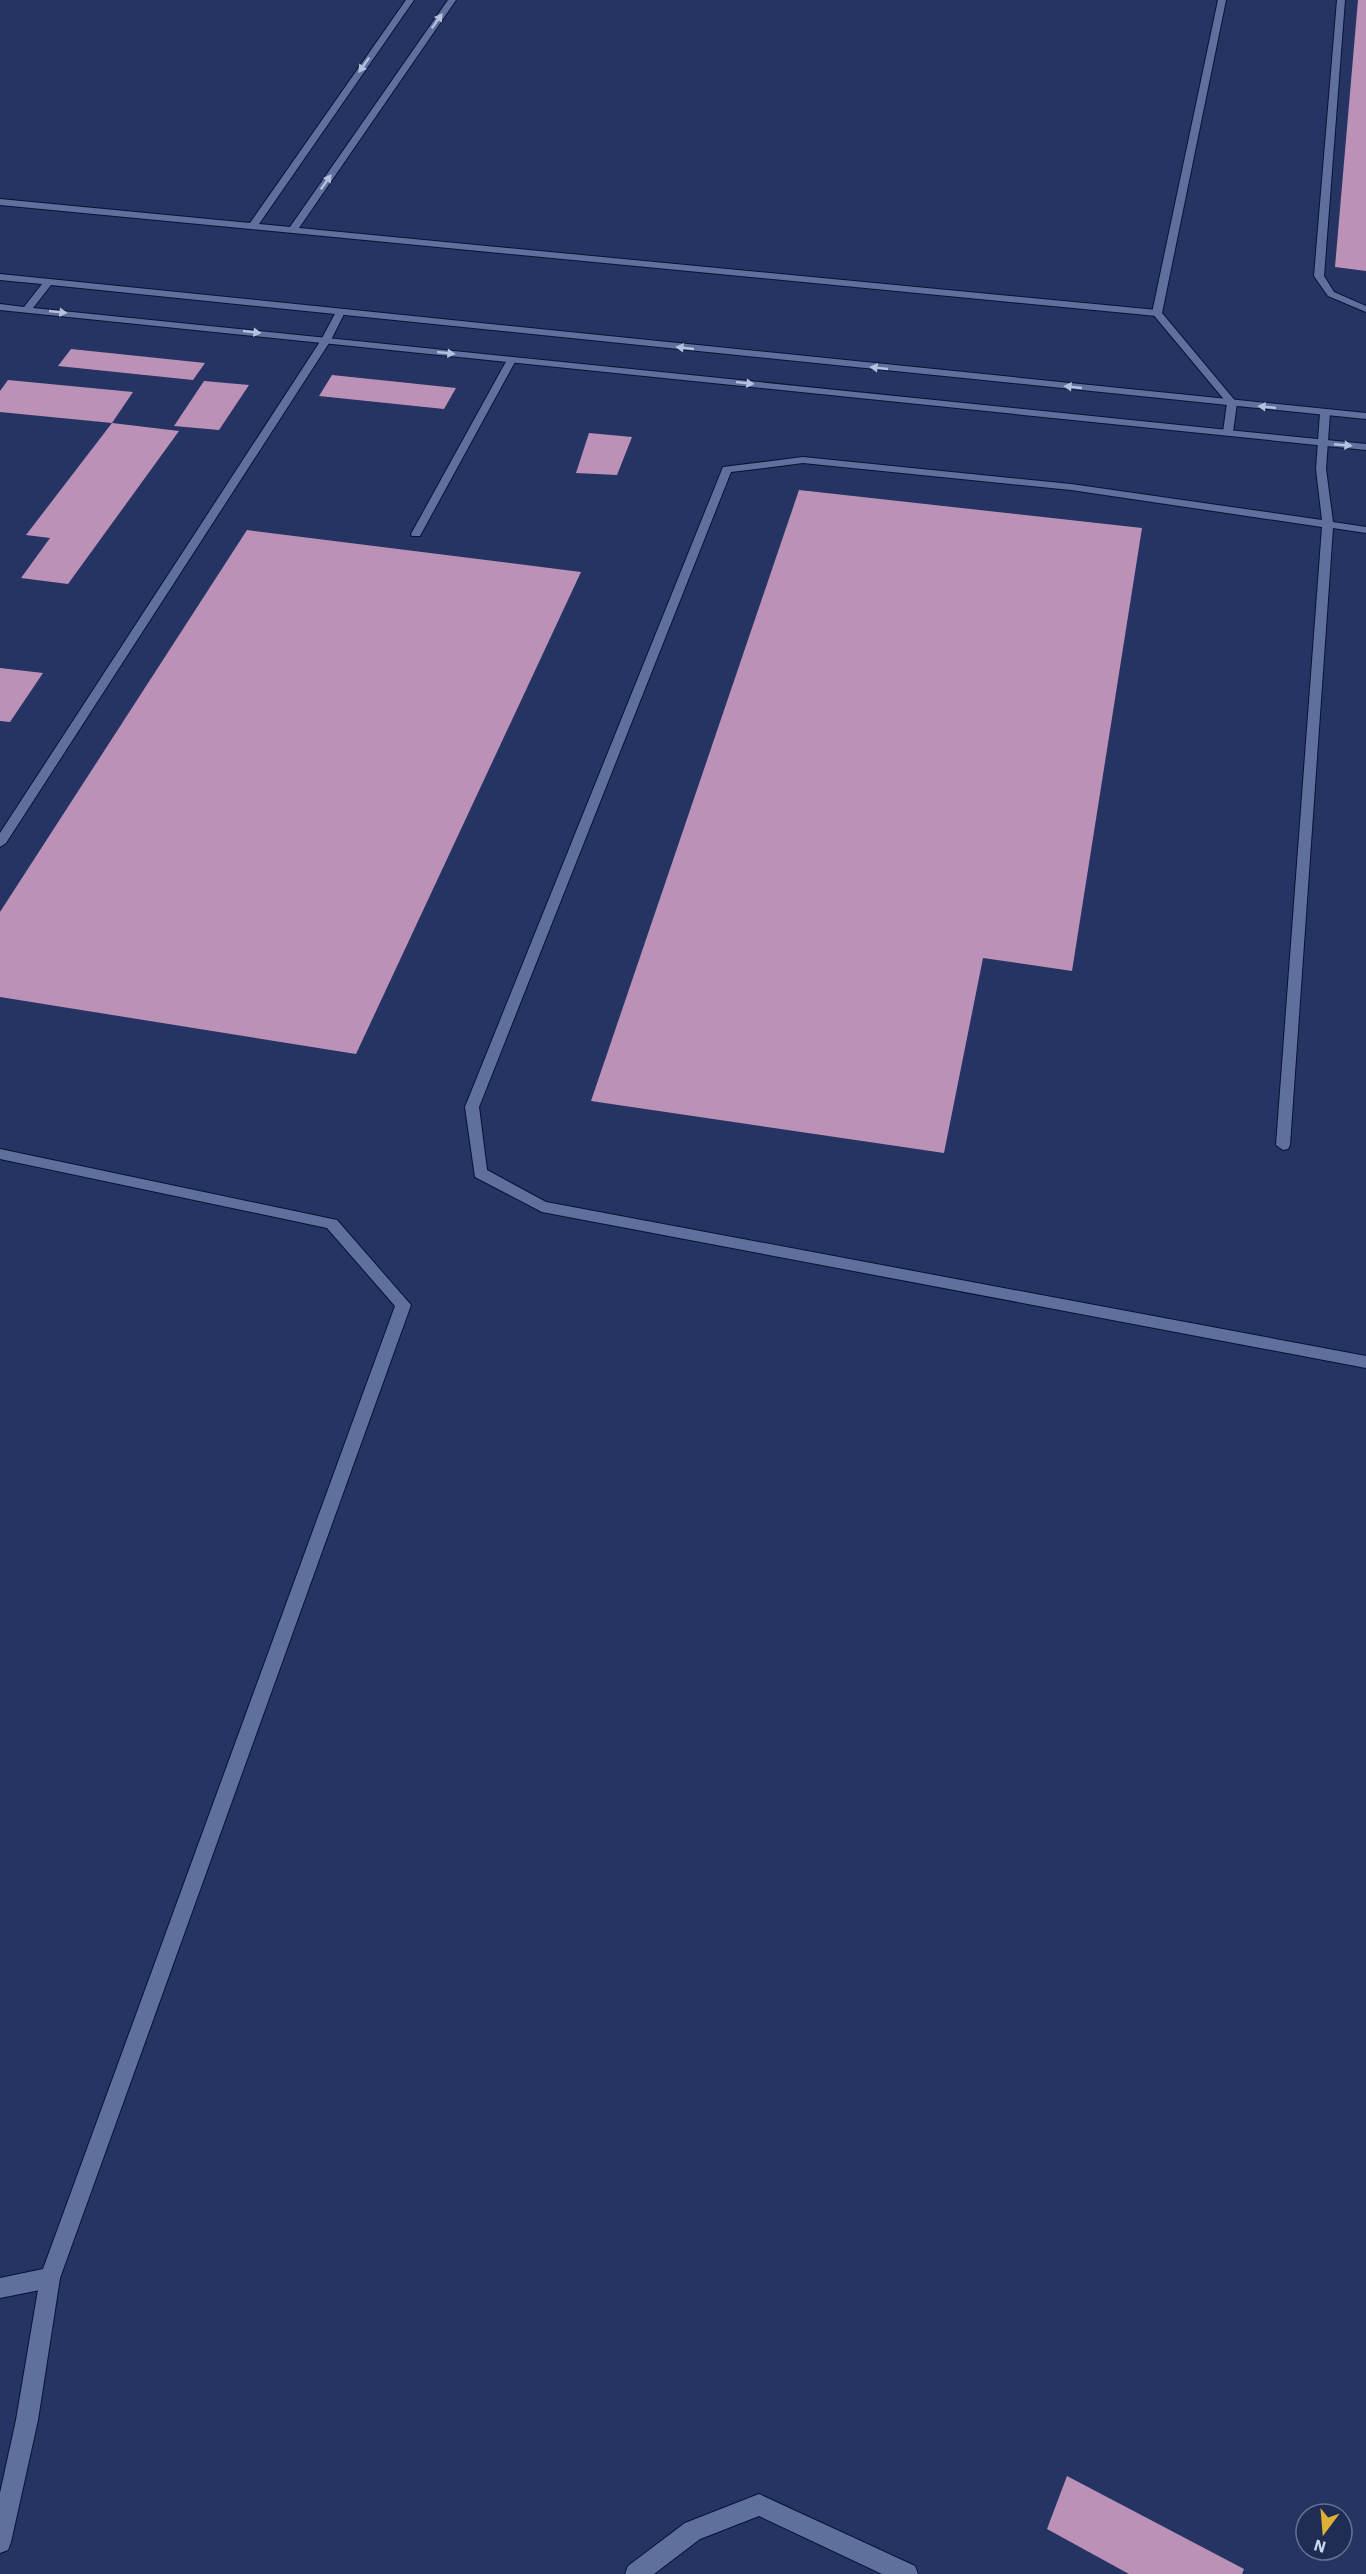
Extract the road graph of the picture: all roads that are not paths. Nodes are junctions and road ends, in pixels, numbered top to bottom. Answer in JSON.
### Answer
{"nodes":[{"id":1,"x":410,"y":0,"type":"edge"},
{"id":2,"x":452,"y":0,"type":"edge"},
{"id":3,"x":1222,"y":0,"type":"edge"},
{"id":4,"x":1341,"y":0,"type":"edge"},
{"id":5,"x":0,"y":202,"type":"edge"},
{"id":6,"x":253,"y":226,"type":"junction"},
{"id":7,"x":293,"y":230,"type":"junction"},
{"id":8,"x":0,"y":277,"type":"edge"},
{"id":9,"x":49,"y":282,"type":"junction"},
{"id":10,"x":0,"y":307,"type":"edge"},
{"id":11,"x":27,"y":309,"type":"junction"},
{"id":12,"x":1366,"y":309,"type":"edge"},
{"id":13,"x":340,"y":312,"type":"junction"},
{"id":14,"x":1157,"y":313,"type":"junction"},
{"id":15,"x":326,"y":340,"type":"junction"},
{"id":16,"x":511,"y":360,"type":"junction"},
{"id":17,"x":1232,"y":403,"type":"junction"},
{"id":18,"x":1325,"y":413,"type":"junction"},
{"id":19,"x":1366,"y":416,"type":"edge"},
{"id":20,"x":1228,"y":432,"type":"junction"},
{"id":21,"x":1320,"y":443,"type":"junction"},
{"id":22,"x":1366,"y":447,"type":"edge"},
{"id":23,"x":1328,"y":525,"type":"junction"},
{"id":24,"x":1366,"y":530,"type":"edge"},
{"id":25,"x":416,"y":534,"type":"dead end"},
{"id":26,"x":0,"y":843,"type":"edge"},
{"id":27,"x":1282,"y":1145,"type":"dead end"},
{"id":28,"x":0,"y":1154,"type":"edge"},
{"id":29,"x":1366,"y":1362,"type":"edge"},
{"id":30,"x":50,"y":2278,"type":"junction"},
{"id":31,"x":0,"y":2288,"type":"edge"},
{"id":32,"x":0,"y":2542,"type":"edge"},
{"id":33,"x":636,"y":2574,"type":"edge"},
{"id":34,"x":907,"y":2574,"type":"edge"}],
"edges":[{"from":1,"to":6,"type":"street","one_way":true},
{"from":7,"to":2,"type":"street","one_way":true},
{"from":3,"to":14,"type":"street"},
{"from":4,"to":12,"type":"street"},
{"from":5,"to":6,"type":"street"},
{"from":6,"to":7,"type":"street"},
{"from":7,"to":14,"type":"street"},
{"from":8,"to":9,"type":"street"},
{"from":9,"to":11,"type":"street"},
{"from":9,"to":13,"type":"street"},
{"from":10,"to":11,"type":"street"},
{"from":11,"to":15,"type":"street","one_way":true},
{"from":13,"to":15,"type":"street"},
{"from":17,"to":13,"type":"street","one_way":true},
{"from":14,"to":17,"type":"street"},
{"from":15,"to":16,"type":"street","one_way":true},
{"from":15,"to":26,"type":"street"},
{"from":16,"to":20,"type":"street","one_way":true},
{"from":16,"to":25,"type":"street"},
{"from":18,"to":17,"type":"street","one_way":true},
{"from":17,"to":20,"type":"street"},
{"from":18,"to":19,"type":"street"},
{"from":18,"to":21,"type":"street"},
{"from":20,"to":21,"type":"street"},
{"from":21,"to":22,"type":"street","one_way":true},
{"from":21,"to":23,"type":"street"},
{"from":23,"to":24,"type":"street"},
{"from":23,"to":27,"type":"street"},
{"from":23,"to":29,"type":"street"},
{"from":28,"to":30,"type":"street"},
{"from":30,"to":31,"type":"street"},
{"from":30,"to":32,"type":"street"},
{"from":33,"to":34,"type":"street"}]}
